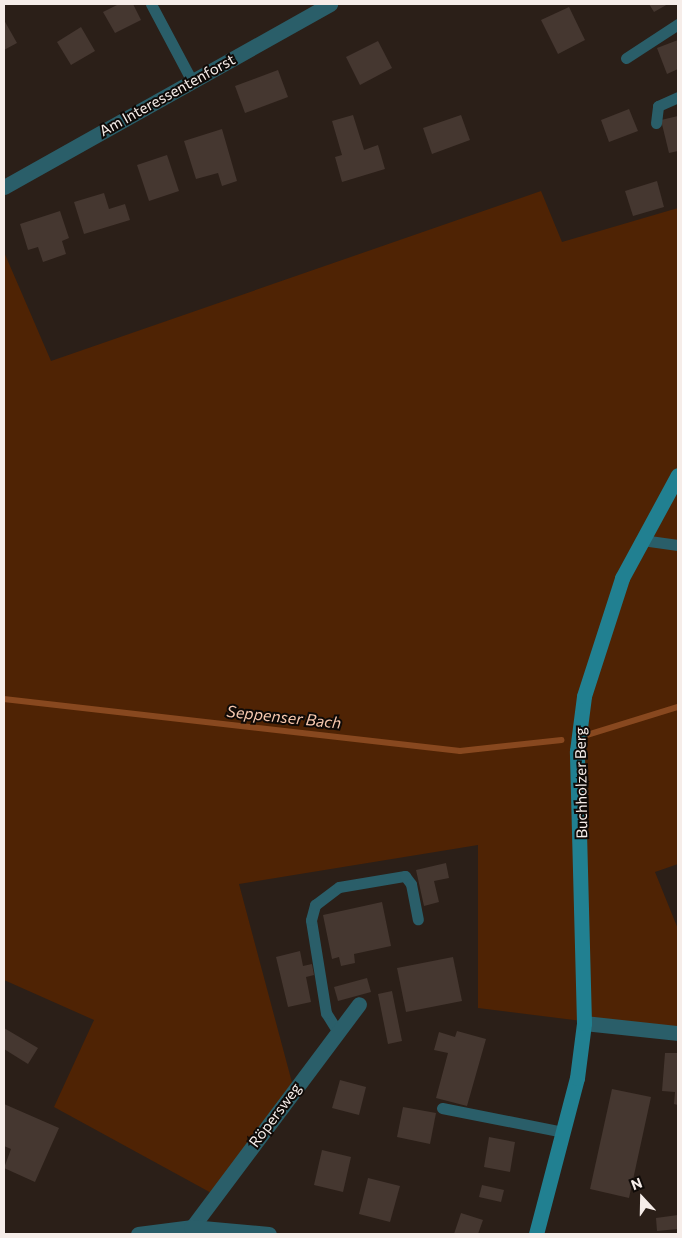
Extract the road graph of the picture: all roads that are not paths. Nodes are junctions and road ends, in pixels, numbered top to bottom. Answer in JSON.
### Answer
{"nodes":[{"id":1,"x":151,"y":4,"type":"edge"},
{"id":2,"x":330,"y":4,"type":"edge"},
{"id":3,"x":678,"y":24,"type":"edge"},
{"id":4,"x":626,"y":58,"type":"dead end"},
{"id":5,"x":192,"y":82,"type":"junction"},
{"id":6,"x":678,"y":97,"type":"edge"},
{"id":7,"x":656,"y":123,"type":"dead end"},
{"id":8,"x":4,"y":187,"type":"edge"},
{"id":9,"x":678,"y":475,"type":"edge"},
{"id":10,"x":642,"y":540,"type":"junction"},
{"id":11,"x":678,"y":545,"type":"edge"},
{"id":12,"x":418,"y":920,"type":"dead end"},
{"id":13,"x":359,"y":1004,"type":"dead end"},
{"id":14,"x":584,"y":1022,"type":"junction"},
{"id":15,"x":338,"y":1032,"type":"junction"},
{"id":16,"x":678,"y":1033,"type":"edge"},
{"id":17,"x":442,"y":1108,"type":"dead end"},
{"id":18,"x":562,"y":1132,"type":"junction"},
{"id":19,"x":189,"y":1230,"type":"edge"},
{"id":20,"x":138,"y":1234,"type":"edge"},
{"id":21,"x":269,"y":1234,"type":"edge"},
{"id":22,"x":536,"y":1234,"type":"edge"}],
"edges":[{"from":1,"to":5,"type":"lane"},
{"from":2,"to":5,"type":"street","name":"Am Interessentenforst"},
{"from":3,"to":4,"type":"lane"},
{"from":5,"to":8,"type":"street","name":"Am Interessentenforst"},
{"from":6,"to":7,"type":"lane"},
{"from":9,"to":10,"type":"main road","name":"Buchholzer Berg"},
{"from":10,"to":11,"type":"lane"},
{"from":10,"to":14,"type":"main road","name":"Buchholzer Berg"},
{"from":12,"to":15,"type":"lane"},
{"from":13,"to":15,"type":"street","name":"Röpersweg"},
{"from":14,"to":16,"type":"street"},
{"from":14,"to":18,"type":"main road","name":"Buchholzer Berg"},
{"from":15,"to":19,"type":"street","name":"Röpersweg"},
{"from":17,"to":18,"type":"lane"},
{"from":18,"to":22,"type":"main road","name":"Buchholzer Berg"},
{"from":19,"to":20,"type":"street"},
{"from":19,"to":21,"type":"street"}]}
